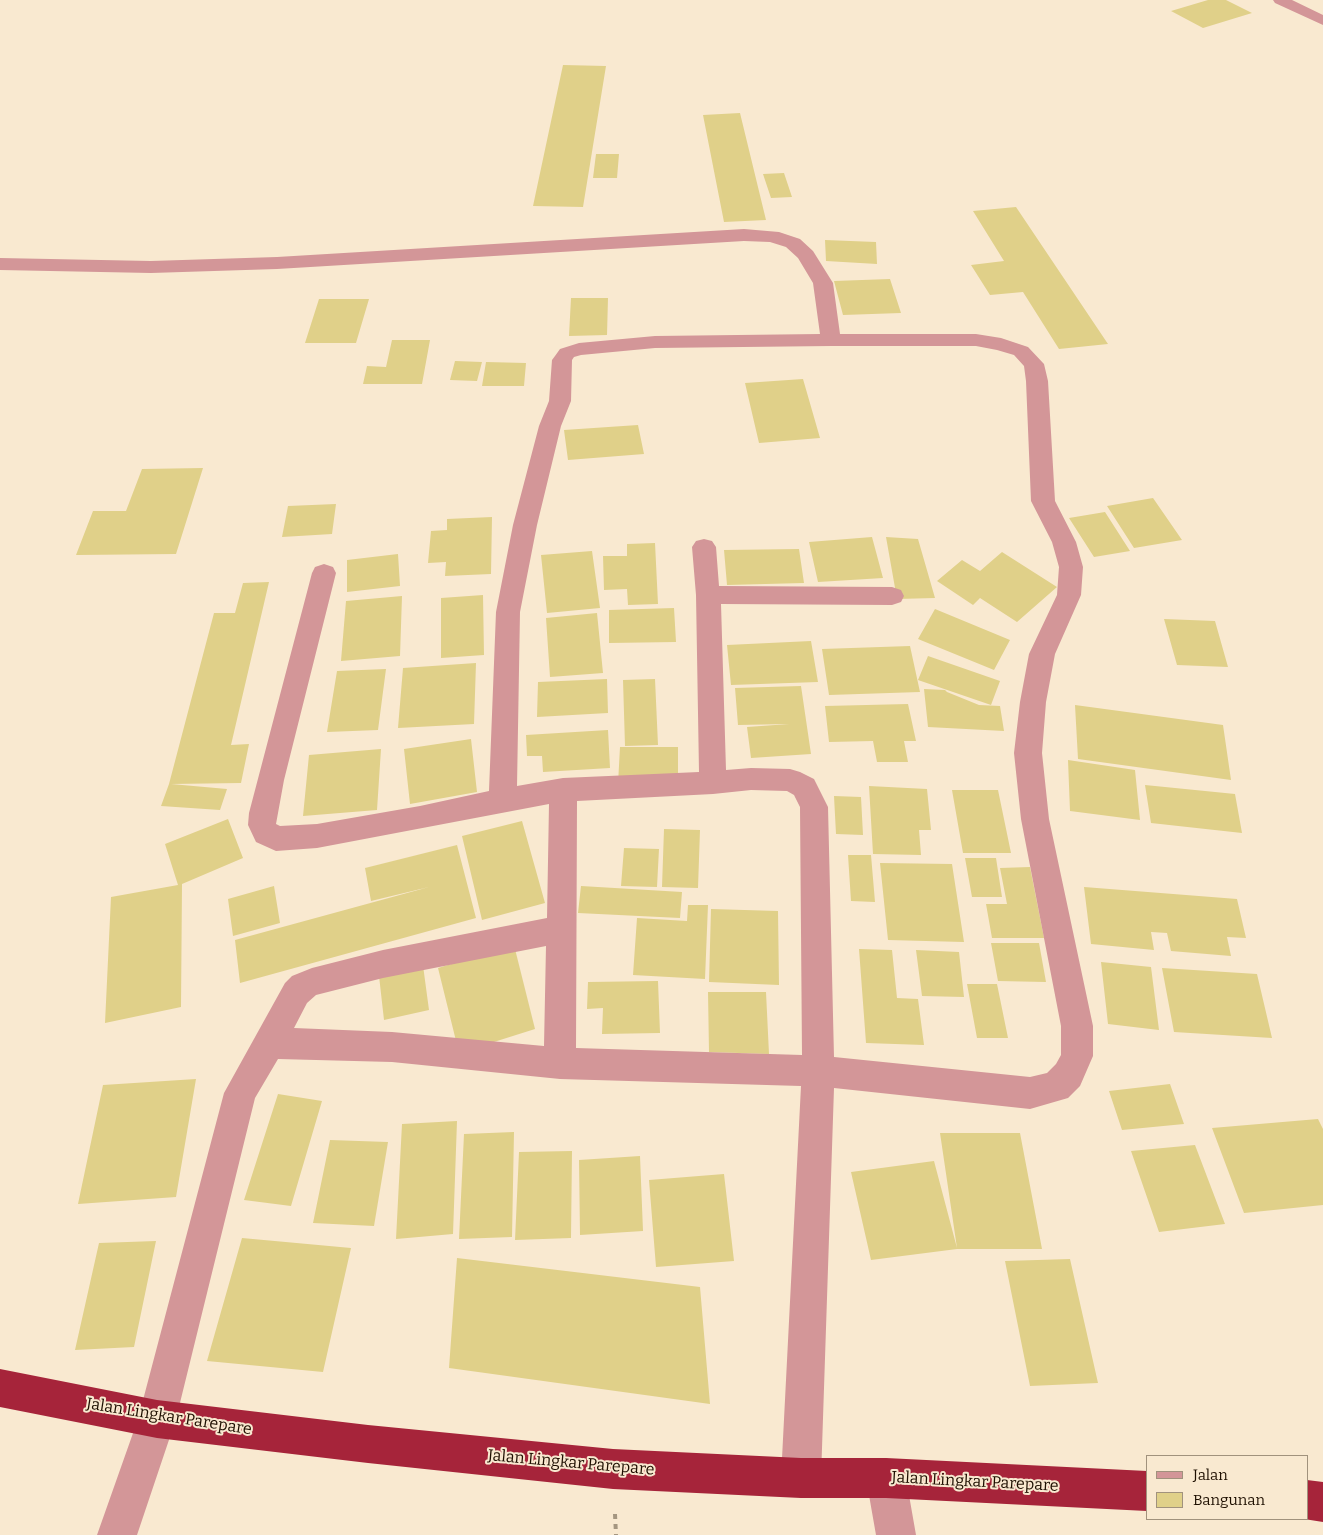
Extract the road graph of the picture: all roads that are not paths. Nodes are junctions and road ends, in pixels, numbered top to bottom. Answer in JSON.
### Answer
{"nodes":[{"id":1,"x":1280,"y":0,"type":"edge"},
{"id":2,"x":1323,"y":21,"type":"edge"},
{"id":3,"x":0,"y":264,"type":"edge"},
{"id":4,"x":831,"y":340,"type":"junction"},
{"id":5,"x":704,"y":547,"type":"dead end"},
{"id":6,"x":324,"y":573,"type":"dead end"},
{"id":7,"x":708,"y":595,"type":"junction"},
{"id":8,"x":892,"y":596,"type":"dead end"},
{"id":9,"x":712,"y":783,"type":"junction"},
{"id":10,"x":563,"y":790,"type":"junction"},
{"id":11,"x":502,"y":800,"type":"junction"},
{"id":12,"x":562,"y":929,"type":"junction"},
{"id":13,"x":269,"y":1044,"type":"junction"},
{"id":14,"x":560,"y":1063,"type":"junction"},
{"id":15,"x":818,"y":1070,"type":"junction"},
{"id":16,"x":0,"y":1388,"type":"edge"},
{"id":17,"x":157,"y":1419,"type":"junction"},
{"id":18,"x":801,"y":1478,"type":"junction"},
{"id":19,"x":886,"y":1478,"type":"junction"},
{"id":20,"x":1146,"y":1491,"type":"edge"},
{"id":21,"x":1308,"y":1500,"type":"edge"},
{"id":22,"x":1323,"y":1502,"type":"edge"},
{"id":23,"x":117,"y":1535,"type":"edge"},
{"id":24,"x":896,"y":1535,"type":"edge"}],
"edges":[{"from":1,"to":2,"type":"street"},
{"from":3,"to":4,"type":"street"},
{"from":4,"to":11,"type":"street"},
{"from":4,"to":15,"type":"street"},
{"from":5,"to":7,"type":"street"},
{"from":6,"to":11,"type":"street"},
{"from":7,"to":8,"type":"street"},
{"from":7,"to":9,"type":"street"},
{"from":9,"to":10,"type":"street"},
{"from":9,"to":15,"type":"street"},
{"from":10,"to":11,"type":"street"},
{"from":10,"to":12,"type":"street"},
{"from":12,"to":13,"type":"street"},
{"from":12,"to":14,"type":"street"},
{"from":13,"to":14,"type":"street"},
{"from":13,"to":17,"type":"street"},
{"from":14,"to":15,"type":"street"},
{"from":15,"to":18,"type":"street"},
{"from":16,"to":17,"type":"highway","name":"Jalan Lingkar Parepare"},
{"from":17,"to":18,"type":"highway","name":"Jalan Lingkar Parepare"},
{"from":17,"to":23,"type":"street"},
{"from":18,"to":19,"type":"highway","name":"Jalan Lingkar Parepare"},
{"from":19,"to":20,"type":"highway","name":"Jalan Lingkar Parepare"},
{"from":19,"to":24,"type":"street"},
{"from":21,"to":22,"type":"highway"}]}
